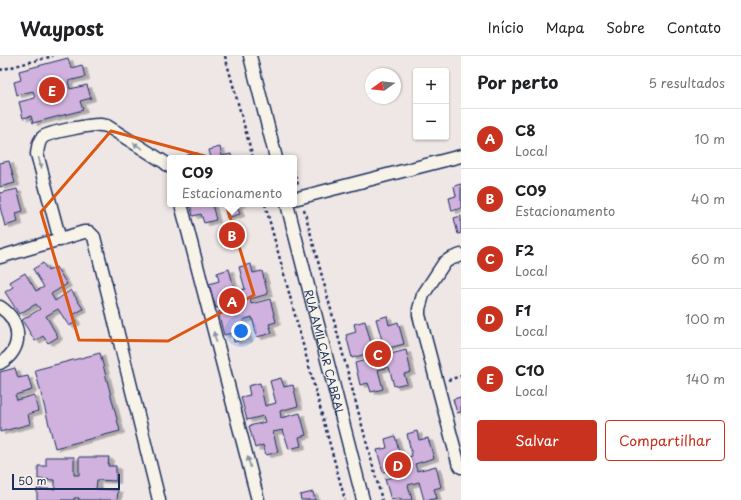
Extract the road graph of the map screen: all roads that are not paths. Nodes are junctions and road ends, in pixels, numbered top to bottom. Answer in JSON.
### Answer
{"nodes":[{"id":1,"x":250,"y":56,"type":"edge"},
{"id":2,"x":275,"y":155,"type":"edge"},
{"id":3,"x":461,"y":156,"type":"edge"},
{"id":4,"x":167,"y":164,"type":"edge"},
{"id":5,"x":298,"y":198,"type":"edge"},
{"id":6,"x":182,"y":207,"type":"edge"},
{"id":7,"x":288,"y":207,"type":"edge"},
{"id":8,"x":60,"y":240,"type":"junction"},
{"id":9,"x":0,"y":257,"type":"edge"},
{"id":10,"x":456,"y":257,"type":"edge"},
{"id":11,"x":0,"y":307,"type":"edge"},
{"id":12,"x":0,"y":363,"type":"edge"},
{"id":13,"x":461,"y":467,"type":"edge"},
{"id":14,"x":160,"y":500,"type":"edge"},
{"id":15,"x":258,"y":500,"type":"edge"},
{"id":16,"x":363,"y":500,"type":"edge"}],
"edges":[{"from":1,"to":2,"type":"street"},
{"from":3,"to":5,"type":"street"},
{"from":4,"to":8,"type":"street","one_way":true},
{"from":15,"to":6,"type":"street","one_way":true},
{"from":7,"to":16,"type":"street","name":"RUA AMILCAR CABRAL"},
{"from":8,"to":9,"type":"street"},
{"from":8,"to":14,"type":"street"},
{"from":10,"to":13,"type":"street"},
{"from":11,"to":12,"type":"street"}]}
